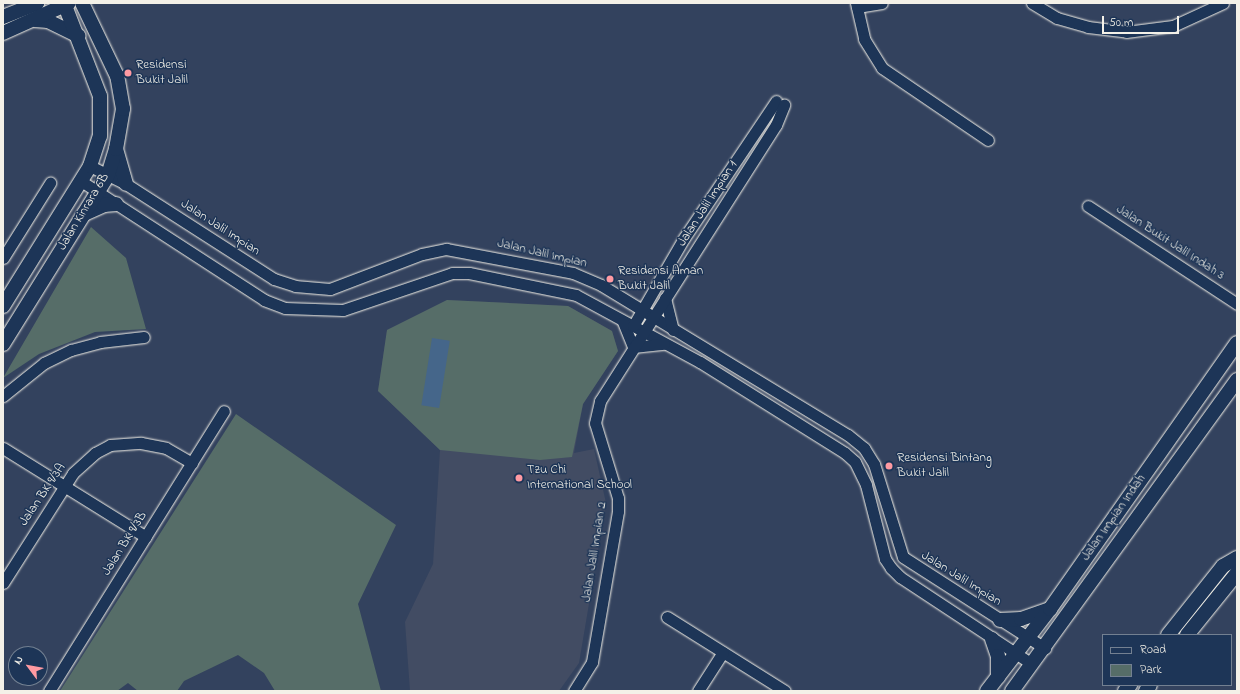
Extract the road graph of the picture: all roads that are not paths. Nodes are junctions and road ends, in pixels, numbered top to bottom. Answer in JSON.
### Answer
{"nodes":[{"id":1,"x":37,"y":3,"type":"edge"},
{"id":2,"x":82,"y":3,"type":"edge"},
{"id":3,"x":96,"y":3,"type":"edge"},
{"id":4,"x":882,"y":3,"type":"edge"},
{"id":5,"x":1032,"y":3,"type":"edge"},
{"id":6,"x":1223,"y":3,"type":"edge"},
{"id":7,"x":66,"y":4,"type":"edge"},
{"id":8,"x":856,"y":5,"type":"edge"},
{"id":9,"x":3,"y":17,"type":"edge"},
{"id":10,"x":35,"y":20,"type":"junction"},
{"id":11,"x":97,"y":31,"type":"junction"},
{"id":12,"x":3,"y":33,"type":"edge"},
{"id":13,"x":79,"y":36,"type":"junction"},
{"id":14,"x":760,"y":121,"type":"junction"},
{"id":15,"x":774,"y":129,"type":"junction"},
{"id":16,"x":988,"y":140,"type":"dead end"},
{"id":17,"x":116,"y":149,"type":"junction"},
{"id":18,"x":90,"y":166,"type":"junction"},
{"id":19,"x":108,"y":175,"type":"junction"},
{"id":20,"x":81,"y":181,"type":"junction"},
{"id":21,"x":50,"y":183,"type":"dead end"},
{"id":22,"x":126,"y":184,"type":"junction"},
{"id":23,"x":98,"y":190,"type":"junction"},
{"id":24,"x":116,"y":204,"type":"junction"},
{"id":25,"x":1088,"y":206,"type":"dead end"},
{"id":26,"x":83,"y":214,"type":"junction"},
{"id":27,"x":3,"y":258,"type":"edge"},
{"id":28,"x":652,"y":293,"type":"junction"},
{"id":29,"x":664,"y":298,"type":"junction"},
{"id":30,"x":626,"y":300,"type":"junction"},
{"id":31,"x":1237,"y":304,"type":"edge"},
{"id":32,"x":3,"y":306,"type":"edge"},
{"id":33,"x":642,"y":311,"type":"junction"},
{"id":34,"x":653,"y":317,"type":"junction"},
{"id":35,"x":622,"y":321,"type":"junction"},
{"id":36,"x":632,"y":326,"type":"junction"},
{"id":37,"x":673,"y":330,"type":"junction"},
{"id":38,"x":643,"y":332,"type":"junction"},
{"id":39,"x":144,"y":337,"type":"dead end"},
{"id":40,"x":1237,"y":343,"type":"edge"},
{"id":41,"x":3,"y":344,"type":"edge"},
{"id":42,"x":665,"y":344,"type":"junction"},
{"id":43,"x":633,"y":347,"type":"junction"},
{"id":44,"x":1237,"y":380,"type":"edge"},
{"id":45,"x":3,"y":396,"type":"edge"},
{"id":46,"x":224,"y":411,"type":"dead end"},
{"id":47,"x":3,"y":448,"type":"edge"},
{"id":48,"x":192,"y":463,"type":"junction"},
{"id":49,"x":64,"y":486,"type":"junction"},
{"id":50,"x":146,"y":537,"type":"junction"},
{"id":51,"x":1237,"y":558,"type":"edge"},
{"id":52,"x":1237,"y":573,"type":"edge"},
{"id":53,"x":3,"y":583,"type":"edge"},
{"id":54,"x":1050,"y":609,"type":"junction"},
{"id":55,"x":667,"y":617,"type":"dead end"},
{"id":56,"x":1000,"y":620,"type":"junction"},
{"id":57,"x":1169,"y":634,"type":"edge"},
{"id":58,"x":1188,"y":634,"type":"edge"},
{"id":59,"x":1029,"y":637,"type":"junction"},
{"id":60,"x":992,"y":639,"type":"junction"},
{"id":61,"x":1044,"y":648,"type":"junction"},
{"id":62,"x":723,"y":652,"type":"junction"},
{"id":63,"x":1016,"y":654,"type":"junction"},
{"id":64,"x":1032,"y":664,"type":"junction"},
{"id":65,"x":998,"y":677,"type":"junction"},
{"id":66,"x":49,"y":691,"type":"edge"},
{"id":67,"x":574,"y":691,"type":"edge"},
{"id":68,"x":698,"y":691,"type":"edge"},
{"id":69,"x":785,"y":691,"type":"edge"},
{"id":70,"x":987,"y":691,"type":"edge"},
{"id":71,"x":1012,"y":691,"type":"edge"}],
"edges":[{"from":1,"to":9,"type":"street"},
{"from":2,"to":11,"type":"street","name":"Jalan Kinrara 6B"},
{"from":3,"to":11,"type":"street"},
{"from":4,"to":8,"type":"street"},
{"from":5,"to":6,"type":"street"},
{"from":7,"to":10,"type":"street"},
{"from":7,"to":13,"type":"street","name":"Jalan Kinrara 6B"},
{"from":8,"to":16,"type":"street"},
{"from":10,"to":12,"type":"street"},
{"from":10,"to":13,"type":"street"},
{"from":11,"to":17,"type":"street","name":"Jalan Kinrara 6B"},
{"from":13,"to":18,"type":"street","name":"Jalan Kinrara 6B"},
{"from":14,"to":15,"type":"street"},
{"from":14,"to":15,"type":"street","name":"Jalan Jalil Impian 1"},
{"from":14,"to":28,"type":"street","name":"Jalan Jalil Impian 1"},
{"from":15,"to":29,"type":"street","name":"Jalan Jalil Impian 1"},
{"from":17,"to":19,"type":"street","name":"Jalan Kinrara 6B"},
{"from":17,"to":22,"type":"street"},
{"from":18,"to":19,"type":"street","name":"Jalan Jalil Impian"},
{"from":18,"to":20,"type":"street","name":"Jalan Kinrara 6B"},
{"from":19,"to":22,"type":"street","name":"Jalan Jalil Impian"},
{"from":19,"to":23,"type":"street","name":"Jalan Kinrara 6B"},
{"from":20,"to":23,"type":"street"},
{"from":20,"to":32,"type":"street","name":"Jalan Kinrara 6B"},
{"from":21,"to":27,"type":"street"},
{"from":22,"to":30,"type":"street","name":"Jalan Jalil Impian"},
{"from":23,"to":24,"type":"street"},
{"from":23,"to":26,"type":"street","name":"Jalan Kinrara 6B"},
{"from":24,"to":26,"type":"street"},
{"from":24,"to":35,"type":"street"},
{"from":25,"to":31,"type":"street","name":"Jalan Bukit Jalil Indah 3"},
{"from":26,"to":41,"type":"street","name":"Jalan Kinrara 6B"},
{"from":28,"to":30,"type":"street"},
{"from":28,"to":33,"type":"street","name":"Jalan Jalil Impian 1"},
{"from":29,"to":34,"type":"street","name":"Jalan Jalil Impian 1"},
{"from":29,"to":37,"type":"street"},
{"from":30,"to":33,"type":"street","name":"Jalan Jalil Impian"},
{"from":33,"to":34,"type":"street","name":"Jalan Jalil Impian"},
{"from":33,"to":36,"type":"street","name":"Jalan Jalil Impian 1"},
{"from":34,"to":37,"type":"street","name":"Jalan Jalil Impian"},
{"from":34,"to":38,"type":"street","name":"Jalan Jalil Impian 1"},
{"from":35,"to":36,"type":"street"},
{"from":35,"to":43,"type":"street"},
{"from":36,"to":38,"type":"street"},
{"from":37,"to":56,"type":"street","name":"Jalan Jalil Impian"},
{"from":38,"to":42,"type":"street"},
{"from":38,"to":43,"type":"street","name":"Jalan Jalil Impian 2"},
{"from":39,"to":45,"type":"street"},
{"from":40,"to":54,"type":"street","name":"Jalan Impian Indah"},
{"from":42,"to":43,"type":"street"},
{"from":42,"to":60,"type":"street"},
{"from":43,"to":67,"type":"street","name":"Jalan Jalil Impian 2"},
{"from":44,"to":61,"type":"street","name":"Jalan Impian Indah"},
{"from":46,"to":48,"type":"street","name":"Jalan BK 9/3B"},
{"from":47,"to":49,"type":"street"},
{"from":48,"to":49,"type":"street","name":"Jalan BK 9/3A"},
{"from":48,"to":50,"type":"street","name":"Jalan BK 9/3B"},
{"from":49,"to":50,"type":"street"},
{"from":49,"to":53,"type":"street","name":"Jalan BK 9/3A"},
{"from":50,"to":66,"type":"street","name":"Jalan BK 9/3B"},
{"from":51,"to":57,"type":"street"},
{"from":52,"to":58,"type":"street"},
{"from":54,"to":56,"type":"street"},
{"from":54,"to":59,"type":"street","name":"Jalan Impian Indah"},
{"from":55,"to":62,"type":"street"},
{"from":56,"to":59,"type":"street","name":"Jalan Jalil Impian"},
{"from":59,"to":61,"type":"street","name":"Jalan Jalil Impian"},
{"from":59,"to":63,"type":"street","name":"Jalan Impian Indah"},
{"from":60,"to":63,"type":"street"},
{"from":60,"to":65,"type":"street"},
{"from":61,"to":64,"type":"street","name":"Jalan Impian Indah"},
{"from":62,"to":68,"type":"street"},
{"from":62,"to":69,"type":"street"},
{"from":63,"to":64,"type":"street"},
{"from":63,"to":65,"type":"street","name":"Jalan Impian Indah"},
{"from":64,"to":71,"type":"street","name":"Jalan Impian Indah"},
{"from":65,"to":70,"type":"street","name":"Jalan Impian Indah"}]}
